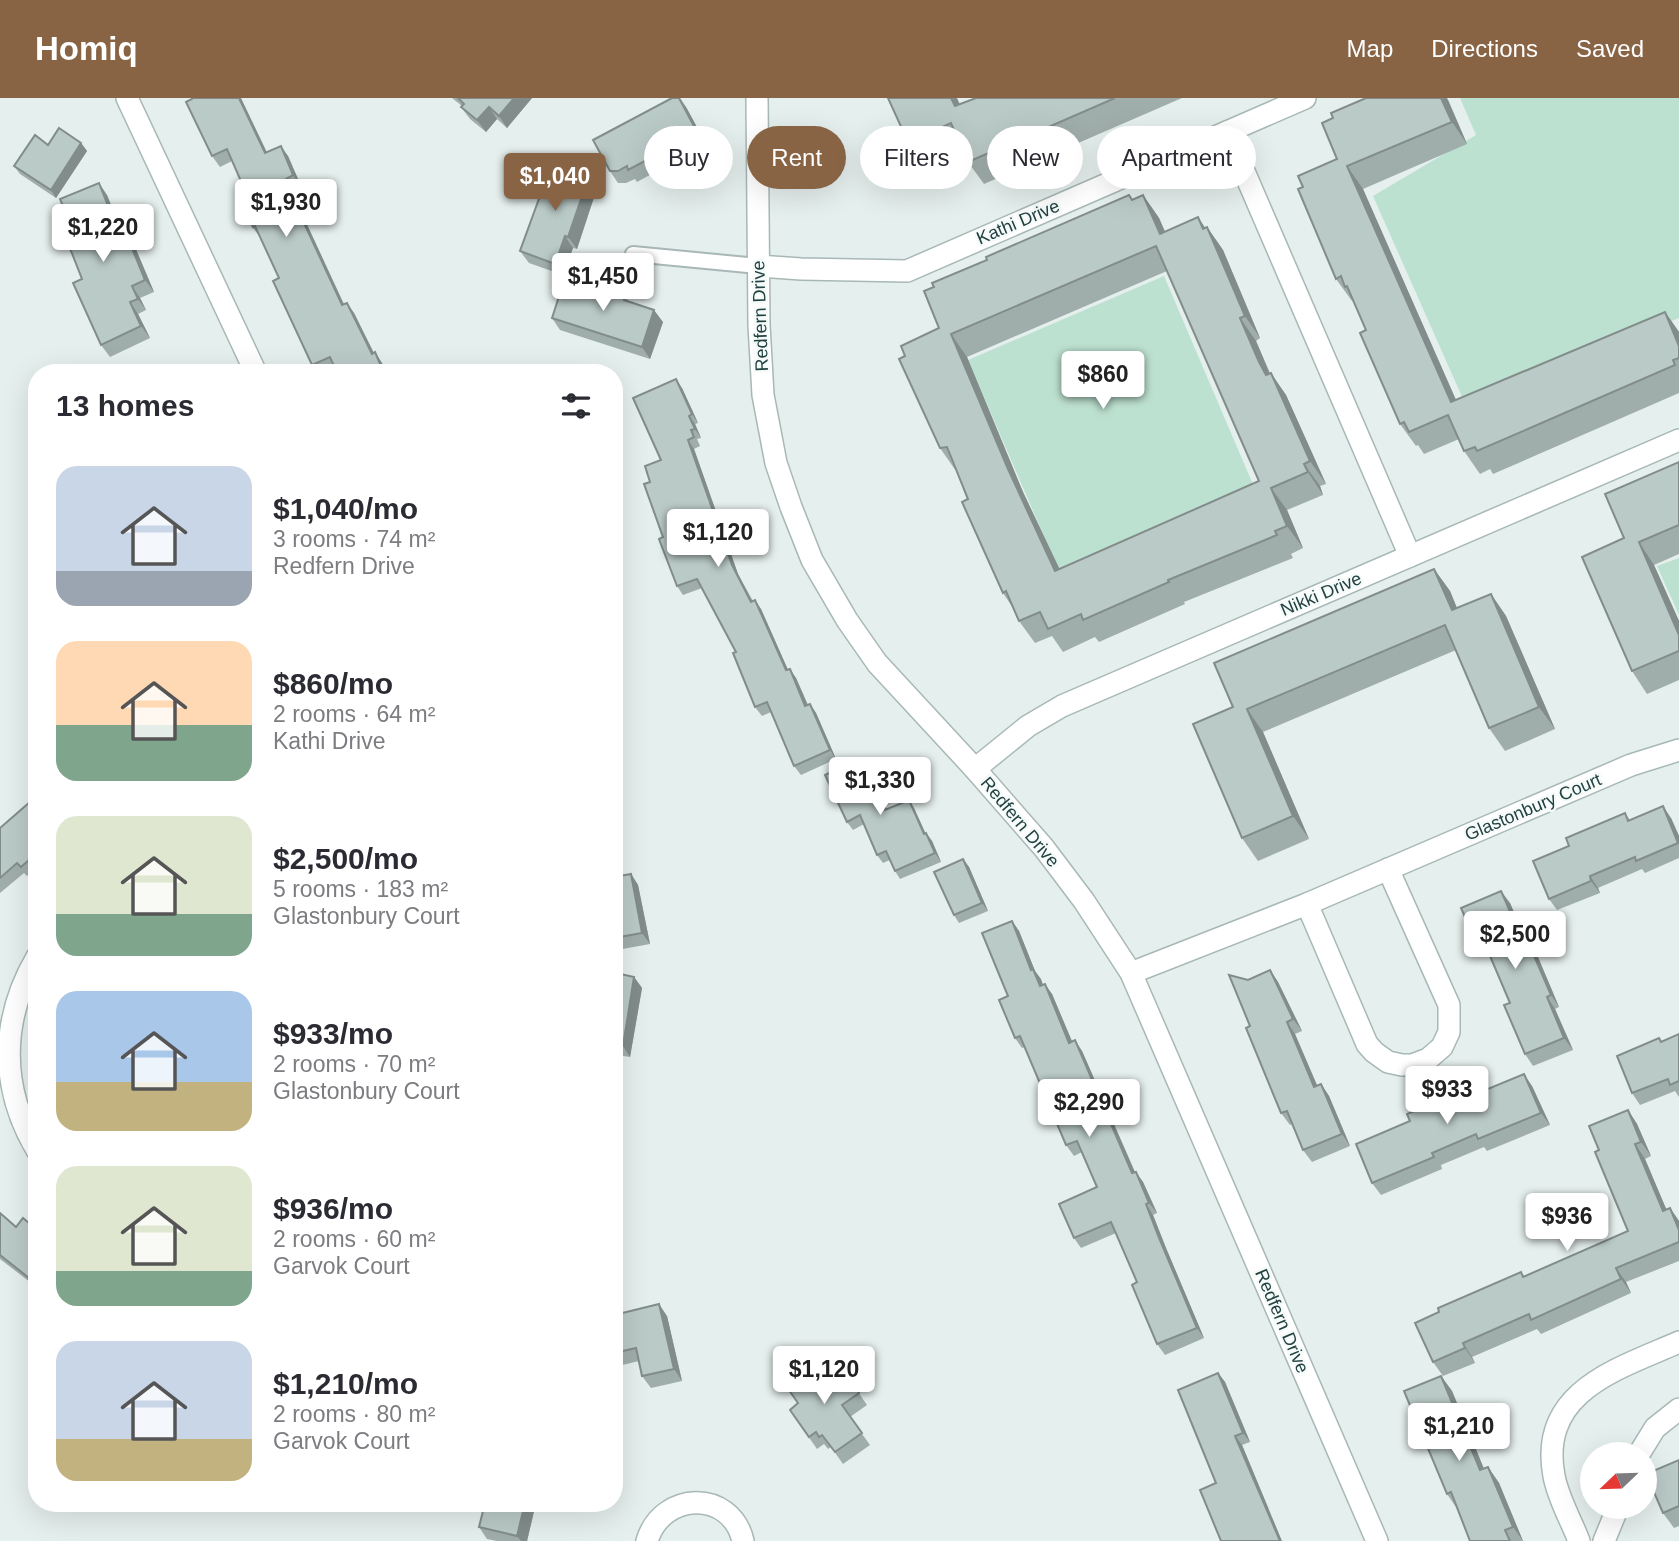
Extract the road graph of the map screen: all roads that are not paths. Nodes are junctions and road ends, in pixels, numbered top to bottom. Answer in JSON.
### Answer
{"nodes":[{"id":1,"x":127,"y":98,"type":"edge"},
{"id":2,"x":757,"y":98,"type":"edge"},
{"id":3,"x":1305,"y":98,"type":"edge"},
{"id":4,"x":1241,"y":126,"type":"edge"},
{"id":5,"x":1097,"y":188,"type":"edge"},
{"id":6,"x":1252,"y":189,"type":"edge"},
{"id":7,"x":633,"y":254,"type":"dead end"},
{"id":8,"x":758,"y":266,"type":"junction"},
{"id":9,"x":252,"y":364,"type":"edge"},
{"id":10,"x":1679,"y":440,"type":"edge"},
{"id":11,"x":1410,"y":556,"type":"junction"},
{"id":12,"x":1679,"y":750,"type":"edge"},
{"id":13,"x":975,"y":769,"type":"junction"},
{"id":14,"x":1388,"y":869,"type":"junction"},
{"id":15,"x":1307,"y":904,"type":"junction"},
{"id":16,"x":28,"y":971,"type":"edge"},
{"id":17,"x":1130,"y":973,"type":"junction"},
{"id":18,"x":28,"y":1134,"type":"edge"},
{"id":19,"x":1679,"y":1342,"type":"edge"},
{"id":20,"x":1679,"y":1409,"type":"edge"},
{"id":21,"x":1646,"y":1442,"type":"edge"},
{"id":22,"x":1613,"y":1519,"type":"edge"},
{"id":23,"x":647,"y":1541,"type":"edge"},
{"id":24,"x":743,"y":1541,"type":"edge"},
{"id":25,"x":1377,"y":1541,"type":"edge"},
{"id":26,"x":1579,"y":1541,"type":"edge"},
{"id":27,"x":1604,"y":1541,"type":"edge"}],
"edges":[{"from":1,"to":9,"type":"street"},
{"from":2,"to":8,"type":"street","name":"Redfern Drive"},
{"from":3,"to":4,"type":"street","name":"Kathi Drive"},
{"from":5,"to":8,"type":"street","name":"Kathi Drive"},
{"from":6,"to":11,"type":"street"},
{"from":7,"to":8,"type":"lane"},
{"from":8,"to":13,"type":"street","name":"Redfern Drive"},
{"from":10,"to":11,"type":"street","name":"Nikki Drive"},
{"from":11,"to":13,"type":"street","name":"Nikki Drive"},
{"from":12,"to":14,"type":"street","name":"Glastonbury Court"},
{"from":13,"to":17,"type":"street","name":"Redfern Drive"},
{"from":14,"to":15,"type":"street","name":"Glastonbury Court"},
{"from":14,"to":15,"type":"street"},
{"from":15,"to":17,"type":"street","name":"Glastonbury Court"},
{"from":16,"to":18,"type":"street"},
{"from":17,"to":25,"type":"street","name":"Redfern Drive"},
{"from":19,"to":26,"type":"street"},
{"from":20,"to":21,"type":"street"},
{"from":22,"to":27,"type":"street"},
{"from":23,"to":24,"type":"street"}]}
